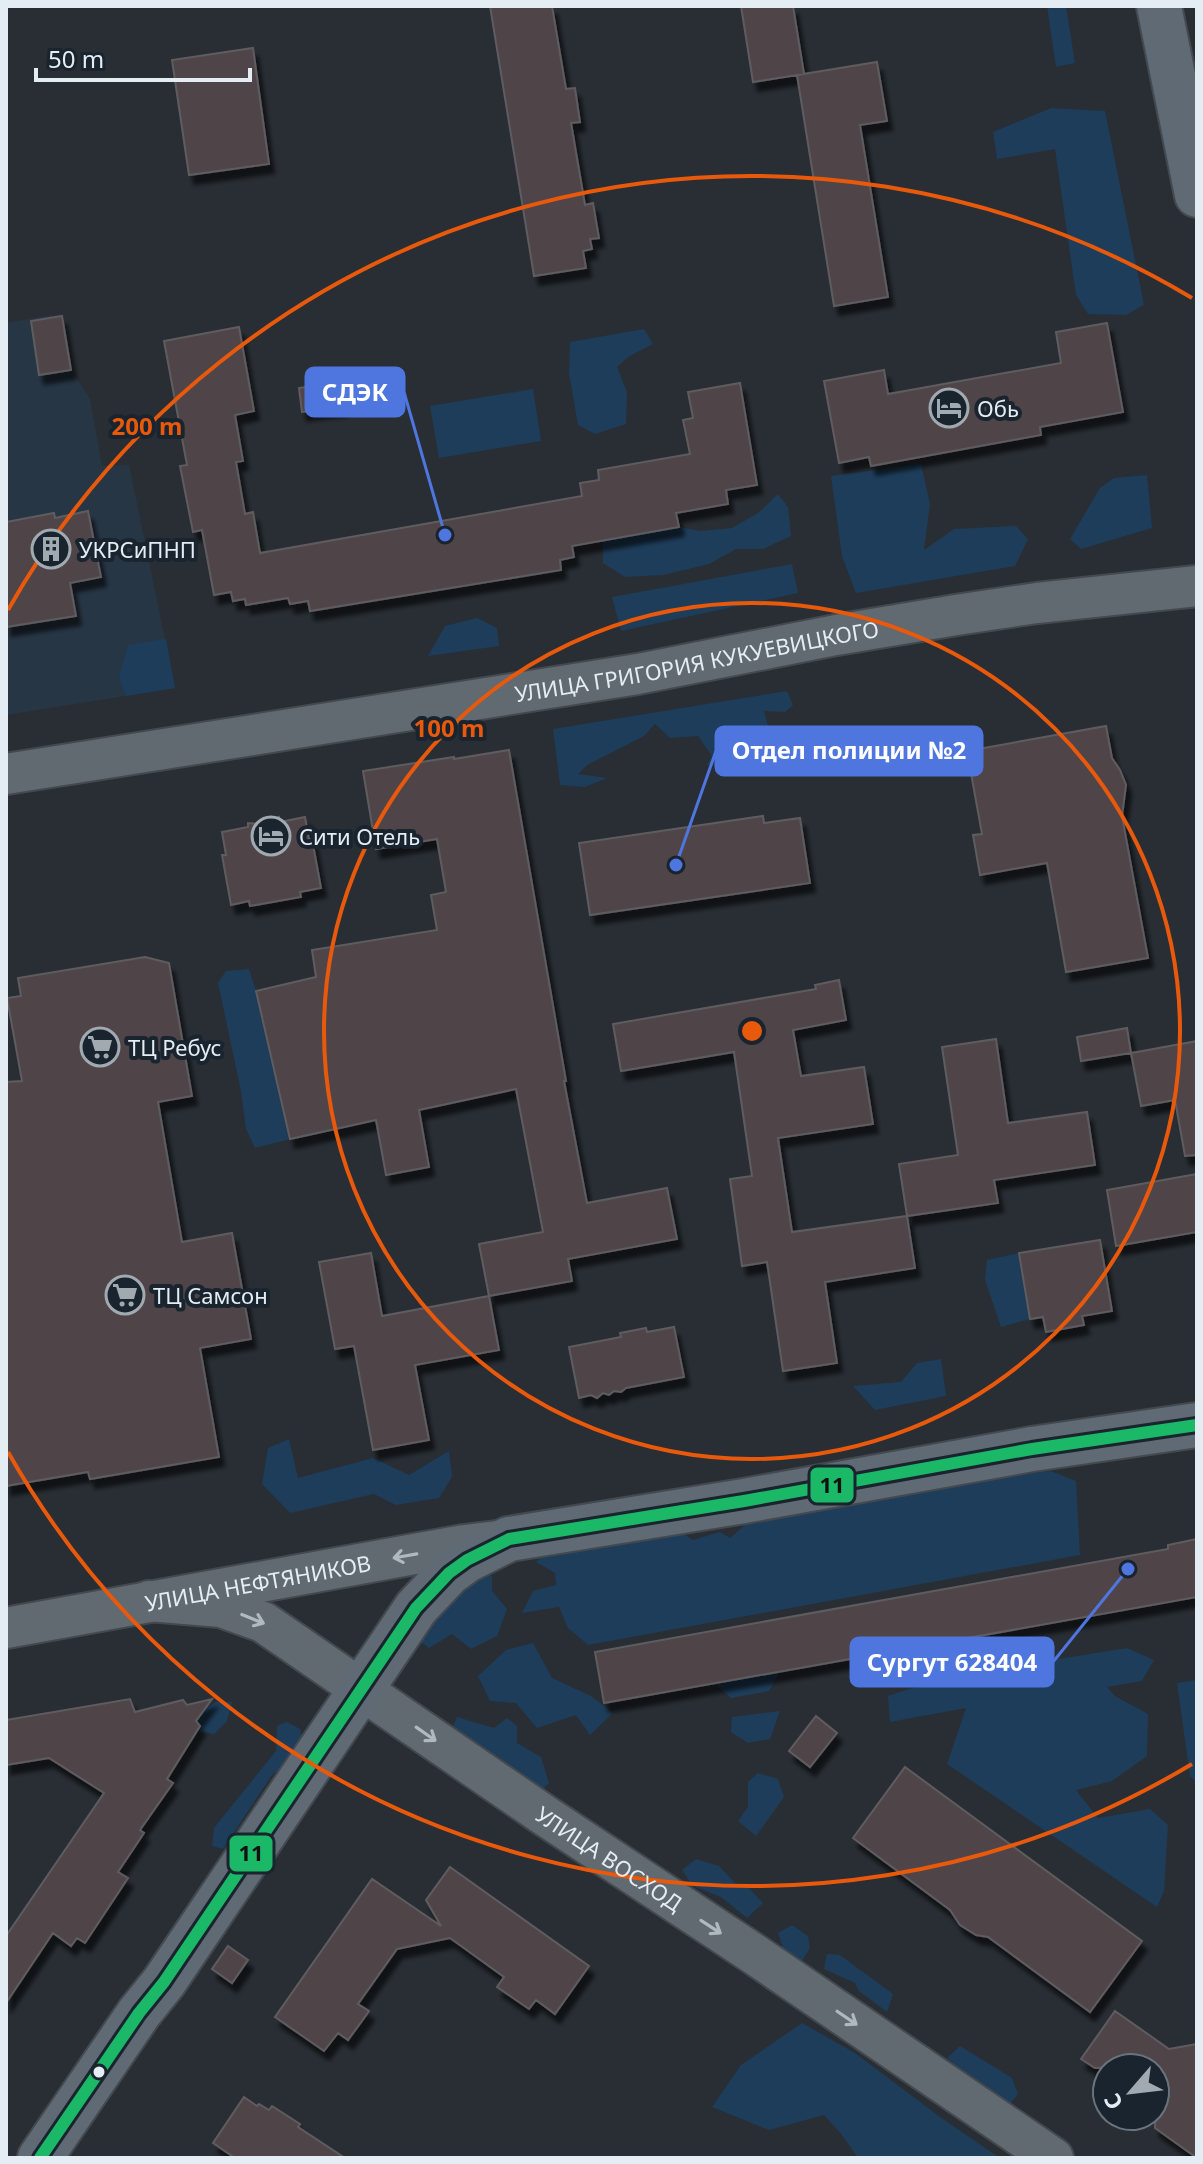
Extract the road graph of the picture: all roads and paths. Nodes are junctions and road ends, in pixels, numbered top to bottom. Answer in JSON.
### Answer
{"nodes":[{"id":1,"x":1159,"y":6,"type":"edge"},
{"id":2,"x":1197,"y":195,"type":"edge"},
{"id":3,"x":1197,"y":586,"type":"edge"},
{"id":4,"x":6,"y":774,"type":"edge"},
{"id":5,"x":1197,"y":1425,"type":"edge"},
{"id":6,"x":509,"y":1539,"type":"junction"},
{"id":7,"x":149,"y":1601,"type":"junction"},
{"id":8,"x":6,"y":1628,"type":"edge"},
{"id":9,"x":362,"y":1689,"type":"junction"},
{"id":10,"x":40,"y":2158,"type":"edge"},
{"id":11,"x":1053,"y":2158,"type":"edge"}],
"edges":[{"from":1,"to":2,"type":"main road"},
{"from":3,"to":4,"type":"street","name":"УЛИЦА ГРИГОРИЯ КУКУЕВИЦКОГО"},
{"from":5,"to":6,"type":"main road"},
{"from":6,"to":7,"type":"street","name":"УЛИЦА НЕФТЯНИКОВ","one_way":true},
{"from":6,"to":9,"type":"main road"},
{"from":7,"to":8,"type":"street","name":"УЛИЦА НЕФТЯНИКОВ"},
{"from":7,"to":9,"type":"street","name":"УЛИЦА ВОСХОД","one_way":true},
{"from":9,"to":10,"type":"main road"},
{"from":9,"to":11,"type":"street","name":"УЛИЦА ВОСХОД","one_way":true}]}
